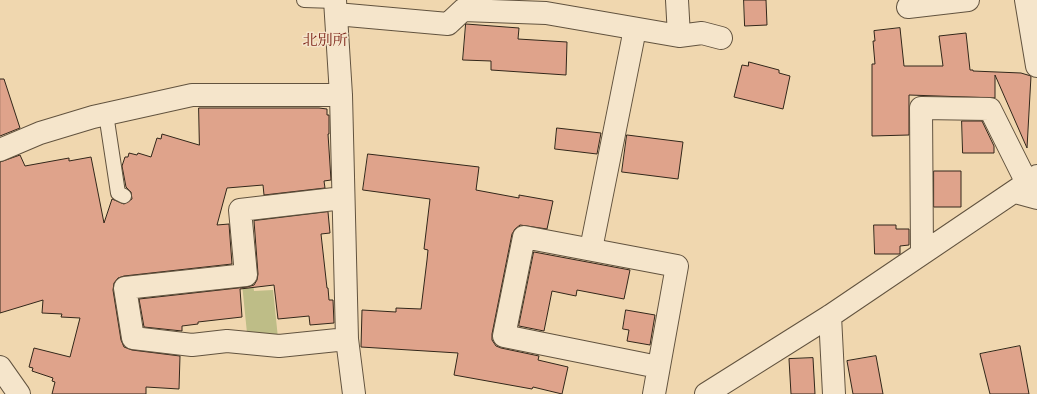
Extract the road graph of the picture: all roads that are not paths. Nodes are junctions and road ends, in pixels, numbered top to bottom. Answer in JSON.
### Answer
{"nodes":[{"id":1,"x":304,"y":0,"type":"edge"},
{"id":2,"x":677,"y":0,"type":"edge"},
{"id":3,"x":968,"y":0,"type":"edge"},
{"id":4,"x":1026,"y":0,"type":"edge"},
{"id":5,"x":335,"y":5,"type":"edge"},
{"id":6,"x":908,"y":7,"type":"dead end"},
{"id":7,"x":585,"y":9,"type":"edge"},
{"id":8,"x":635,"y":28,"type":"junction"},
{"id":9,"x":679,"y":36,"type":"junction"},
{"id":10,"x":721,"y":38,"type":"dead end"},
{"id":11,"x":1037,"y":66,"type":"edge"},
{"id":12,"x":341,"y":95,"type":"junction"},
{"id":13,"x":106,"y":114,"type":"junction"},
{"id":14,"x":0,"y":150,"type":"edge"},
{"id":15,"x":1029,"y":187,"type":"edge"},
{"id":16,"x":124,"y":196,"type":"dead end"},
{"id":17,"x":343,"y":198,"type":"junction"},
{"id":18,"x":591,"y":249,"type":"junction"},
{"id":19,"x":922,"y":253,"type":"junction"},
{"id":20,"x":830,"y":316,"type":"junction"},
{"id":21,"x":347,"y":339,"type":"junction"},
{"id":22,"x":0,"y":367,"type":"edge"},
{"id":23,"x":658,"y":367,"type":"junction"},
{"id":24,"x":717,"y":390,"type":"edge"},
{"id":25,"x":19,"y":394,"type":"edge"},
{"id":26,"x":354,"y":394,"type":"edge"},
{"id":27,"x":654,"y":394,"type":"edge"},
{"id":28,"x":834,"y":394,"type":"edge"}],
"edges":[{"from":1,"to":5,"type":"lane"},
{"from":2,"to":9,"type":"street"},
{"from":3,"to":6,"type":"street"},
{"from":4,"to":11,"type":"street"},
{"from":5,"to":7,"type":"street"},
{"from":5,"to":12,"type":"street"},
{"from":7,"to":8,"type":"street"},
{"from":8,"to":9,"type":"street"},
{"from":8,"to":18,"type":"street"},
{"from":9,"to":10,"type":"street"},
{"from":12,"to":13,"type":"street"},
{"from":12,"to":17,"type":"street"},
{"from":13,"to":14,"type":"street"},
{"from":13,"to":16,"type":"lane"},
{"from":15,"to":19,"type":"street"},
{"from":15,"to":19,"type":"street"},
{"from":17,"to":21,"type":"street"},
{"from":17,"to":21,"type":"street"},
{"from":18,"to":23,"type":"street"},
{"from":18,"to":23,"type":"street"},
{"from":19,"to":20,"type":"street"},
{"from":20,"to":24,"type":"street"},
{"from":20,"to":28,"type":"street"},
{"from":21,"to":26,"type":"street"},
{"from":22,"to":25,"type":"street"},
{"from":23,"to":27,"type":"street"}]}
